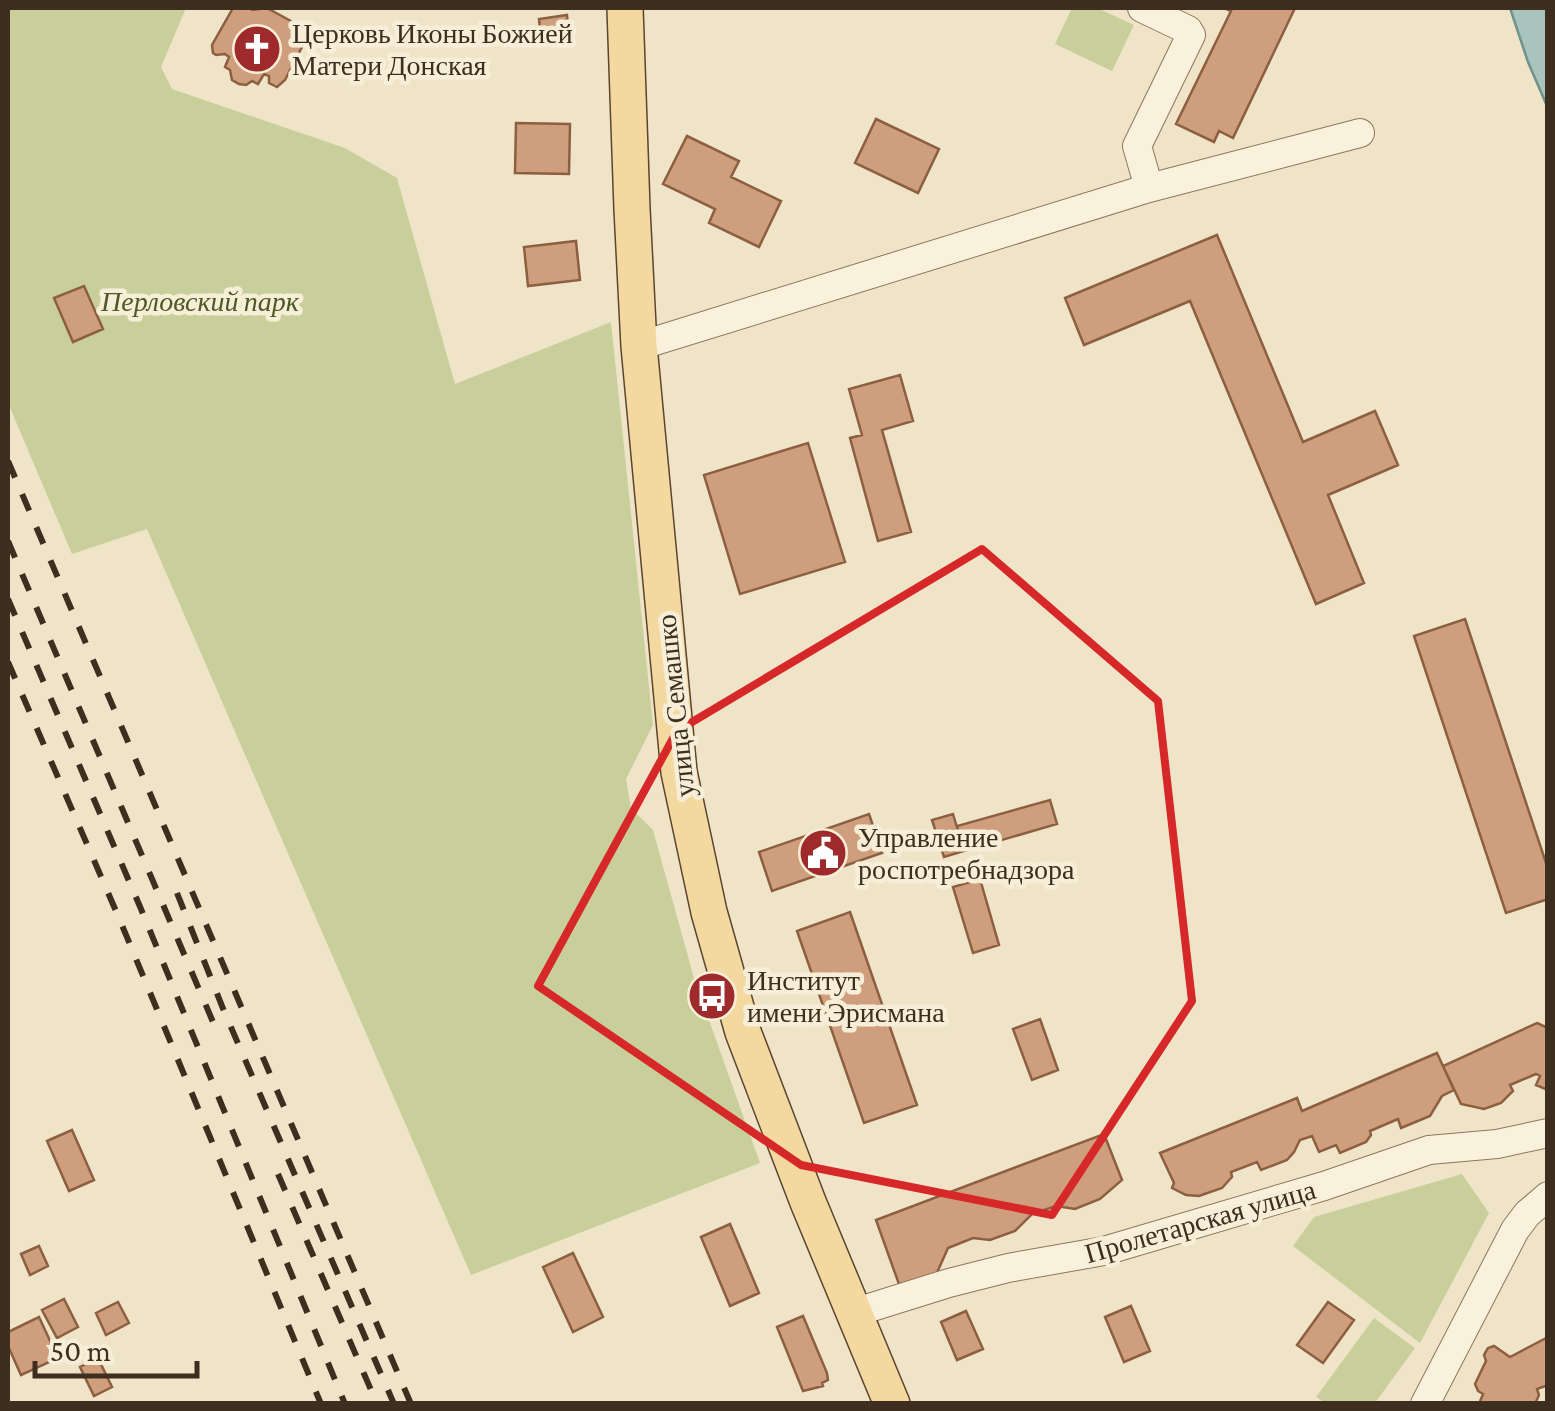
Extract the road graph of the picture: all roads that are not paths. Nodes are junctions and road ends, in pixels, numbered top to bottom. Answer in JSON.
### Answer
{"nodes":[{"id":1,"x":625,"y":8,"type":"edge"},
{"id":2,"x":1142,"y":8,"type":"edge"},
{"id":3,"x":1360,"y":133,"type":"dead end"},
{"id":4,"x":1149,"y":188,"type":"junction"},
{"id":5,"x":639,"y":346,"type":"junction"},
{"id":6,"x":1548,"y":1133,"type":"edge"},
{"id":7,"x":1548,"y":1196,"type":"edge"},
{"id":8,"x":853,"y":1313,"type":"junction"},
{"id":9,"x":885,"y":1388,"type":"edge"},
{"id":10,"x":1425,"y":1404,"type":"edge"}],
"edges":[{"from":1,"to":5,"type":"main road","name":"улица Семашко"},
{"from":2,"to":4,"type":"street"},
{"from":3,"to":4,"type":"street"},
{"from":4,"to":5,"type":"street"},
{"from":5,"to":8,"type":"main road","name":"улица Семашко"},
{"from":6,"to":8,"type":"street","name":"Пролетарская улица"},
{"from":7,"to":10,"type":"street"},
{"from":8,"to":9,"type":"main road","name":"улица Семашко"}]}
